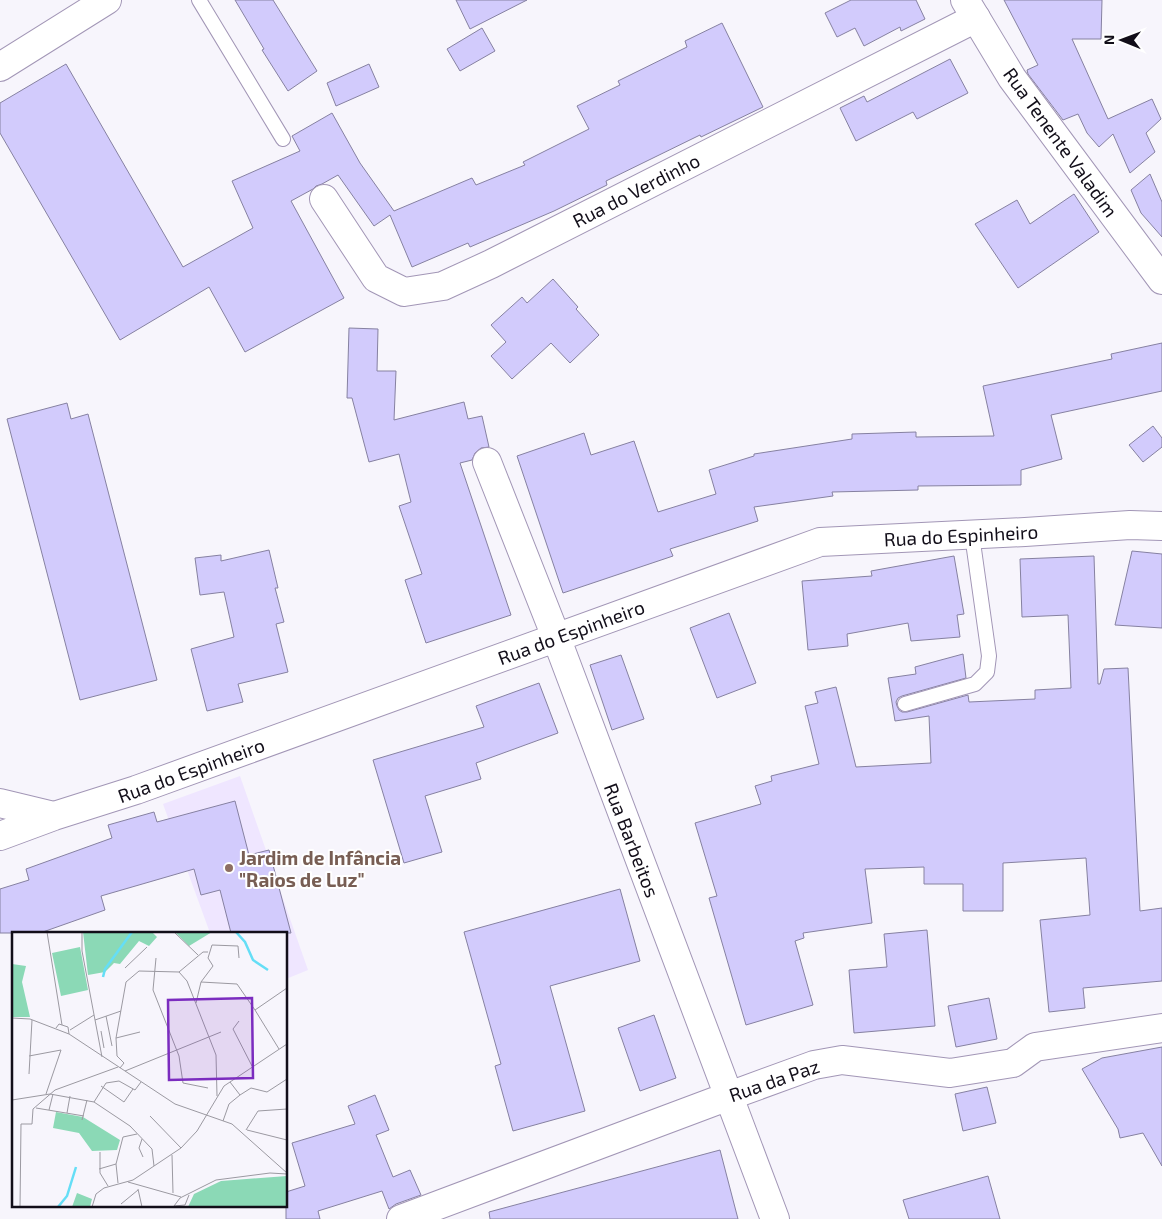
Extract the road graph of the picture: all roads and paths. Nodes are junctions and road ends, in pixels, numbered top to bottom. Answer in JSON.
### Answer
{"nodes":[{"id":1,"x":107,"y":0,"type":"edge"},
{"id":2,"x":199,"y":0,"type":"edge"},
{"id":3,"x":971,"y":9,"type":"edge"},
{"id":4,"x":0,"y":67,"type":"edge"},
{"id":5,"x":283,"y":138,"type":"dead end"},
{"id":6,"x":324,"y":198,"type":"dead end"},
{"id":7,"x":1162,"y":280,"type":"edge"},
{"id":8,"x":487,"y":462,"type":"dead end"},
{"id":9,"x":1162,"y":526,"type":"edge"},
{"id":10,"x":972,"y":534,"type":"junction"},
{"id":11,"x":556,"y":637,"type":"junction"},
{"id":12,"x":905,"y":704,"type":"dead end"},
{"id":13,"x":0,"y":803,"type":"edge"},
{"id":14,"x":54,"y":816,"type":"junction"},
{"id":15,"x":0,"y":836,"type":"edge"},
{"id":16,"x":1162,"y":1028,"type":"edge"},
{"id":17,"x":729,"y":1096,"type":"junction"},
{"id":18,"x":401,"y":1219,"type":"edge"},
{"id":19,"x":776,"y":1219,"type":"edge"}],
"edges":[{"from":1,"to":4,"type":"street"},
{"from":2,"to":5,"type":"lane"},
{"from":3,"to":6,"type":"street","name":"Rua do Verdinho"},
{"from":3,"to":7,"type":"street","name":"Rua Tenente Valadim"},
{"from":8,"to":11,"type":"street","name":"Rua Barbeitos"},
{"from":9,"to":10,"type":"street","name":"Rua do Espinheiro"},
{"from":10,"to":11,"type":"street","name":"Rua do Espinheiro"},
{"from":10,"to":12,"type":"lane"},
{"from":11,"to":14,"type":"street","name":"Rua do Espinheiro"},
{"from":11,"to":17,"type":"street","name":"Rua Barbeitos"},
{"from":13,"to":14,"type":"street"},
{"from":14,"to":15,"type":"street","name":"Rua do Espinheiro"},
{"from":16,"to":17,"type":"street","name":"Rua da Paz"},
{"from":17,"to":18,"type":"street","name":"Rua da Paz"},
{"from":17,"to":19,"type":"street","name":"Rua Barbeitos"}]}
